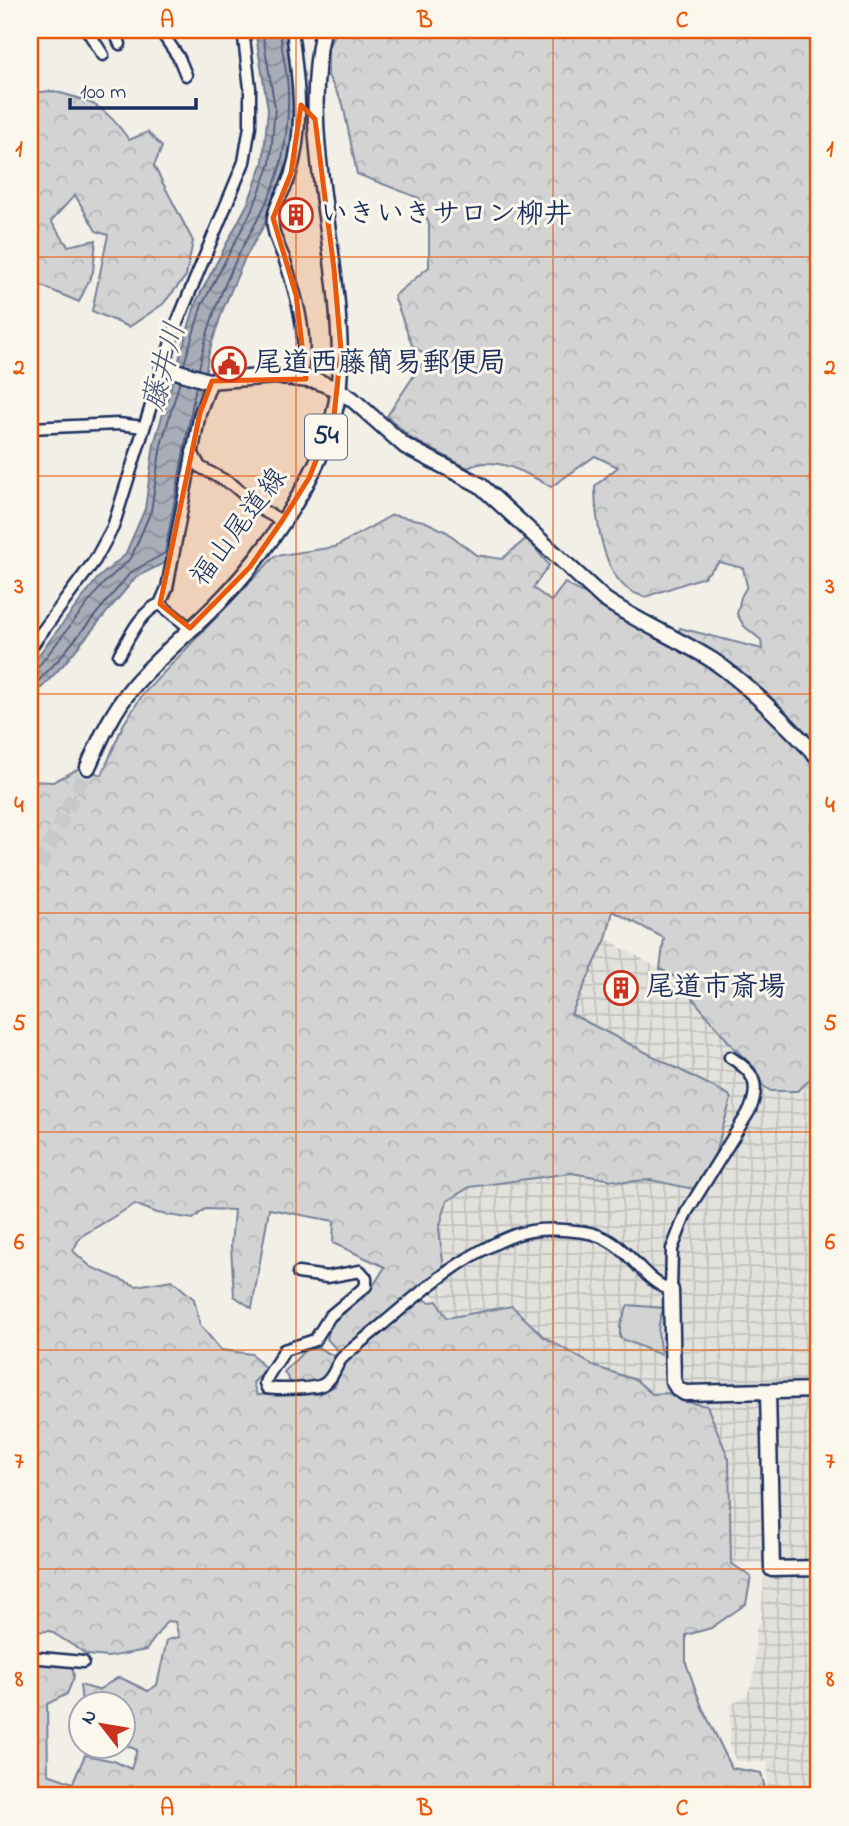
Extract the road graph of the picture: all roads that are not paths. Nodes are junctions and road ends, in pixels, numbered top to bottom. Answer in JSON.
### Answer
{"nodes":[{"id":1,"x":87,"y":30,"type":"edge"},
{"id":2,"x":114,"y":30,"type":"edge"},
{"id":3,"x":160,"y":30,"type":"edge"},
{"id":4,"x":243,"y":30,"type":"edge"},
{"id":5,"x":292,"y":30,"type":"edge"},
{"id":6,"x":323,"y":30,"type":"edge"},
{"id":7,"x":120,"y":44,"type":"dead end"},
{"id":8,"x":103,"y":55,"type":"dead end"},
{"id":9,"x":186,"y":75,"type":"dead end"},
{"id":10,"x":301,"y":105,"type":"junction"},
{"id":11,"x":315,"y":119,"type":"junction"},
{"id":12,"x":163,"y":367,"type":"junction"},
{"id":13,"x":302,"y":378,"type":"junction"},
{"id":14,"x":208,"y":381,"type":"junction"},
{"id":15,"x":338,"y":390,"type":"junction"},
{"id":16,"x":144,"y":427,"type":"junction"},
{"id":17,"x":30,"y":428,"type":"edge"},
{"id":18,"x":192,"y":451,"type":"junction"},
{"id":19,"x":282,"y":521,"type":"junction"},
{"id":20,"x":160,"y":604,"type":"junction"},
{"id":21,"x":190,"y":628,"type":"junction"},
{"id":22,"x":30,"y":648,"type":"edge"},
{"id":23,"x":119,"y":655,"type":"dead end"},
{"id":24,"x":819,"y":758,"type":"edge"},
{"id":25,"x":88,"y":767,"type":"tunnel mouth"},
{"id":26,"x":730,"y":1057,"type":"dead end"},
{"id":27,"x":298,"y":1273,"type":"dead end"},
{"id":28,"x":671,"y":1290,"type":"junction"},
{"id":29,"x":819,"y":1390,"type":"edge"},
{"id":30,"x":768,"y":1392,"type":"junction"},
{"id":31,"x":819,"y":1568,"type":"edge"},
{"id":32,"x":30,"y":1657,"type":"edge"},
{"id":33,"x":83,"y":1662,"type":"dead end"}],
"edges":[{"from":1,"to":8,"type":"street"},
{"from":2,"to":7,"type":"street"},
{"from":3,"to":9,"type":"street"},
{"from":4,"to":12,"type":"street"},
{"from":5,"to":10,"type":"street"},
{"from":6,"to":11,"type":"street","name":"福山尾道線","number":"54"},
{"from":10,"to":11,"type":"street"},
{"from":10,"to":13,"type":"street"},
{"from":11,"to":15,"type":"street","name":"福山尾道線","number":"54"},
{"from":12,"to":14,"type":"street"},
{"from":12,"to":16,"type":"street"},
{"from":13,"to":14,"type":"street"},
{"from":13,"to":15,"type":"street"},
{"from":14,"to":18,"type":"street"},
{"from":15,"to":19,"type":"street","name":"福山尾道線","number":"54"},
{"from":15,"to":24,"type":"street"},
{"from":16,"to":17,"type":"street"},
{"from":16,"to":22,"type":"street"},
{"from":18,"to":19,"type":"street"},
{"from":18,"to":20,"type":"street"},
{"from":19,"to":21,"type":"street","name":"福山尾道線","number":"54"},
{"from":20,"to":21,"type":"street"},
{"from":20,"to":23,"type":"street"},
{"from":21,"to":25,"type":"street","name":"福山尾道線","number":"54"},
{"from":26,"to":28,"type":"street"},
{"from":27,"to":28,"type":"street"},
{"from":28,"to":30,"type":"street"},
{"from":29,"to":30,"type":"street"},
{"from":30,"to":31,"type":"street"},
{"from":32,"to":33,"type":"street"}]}
